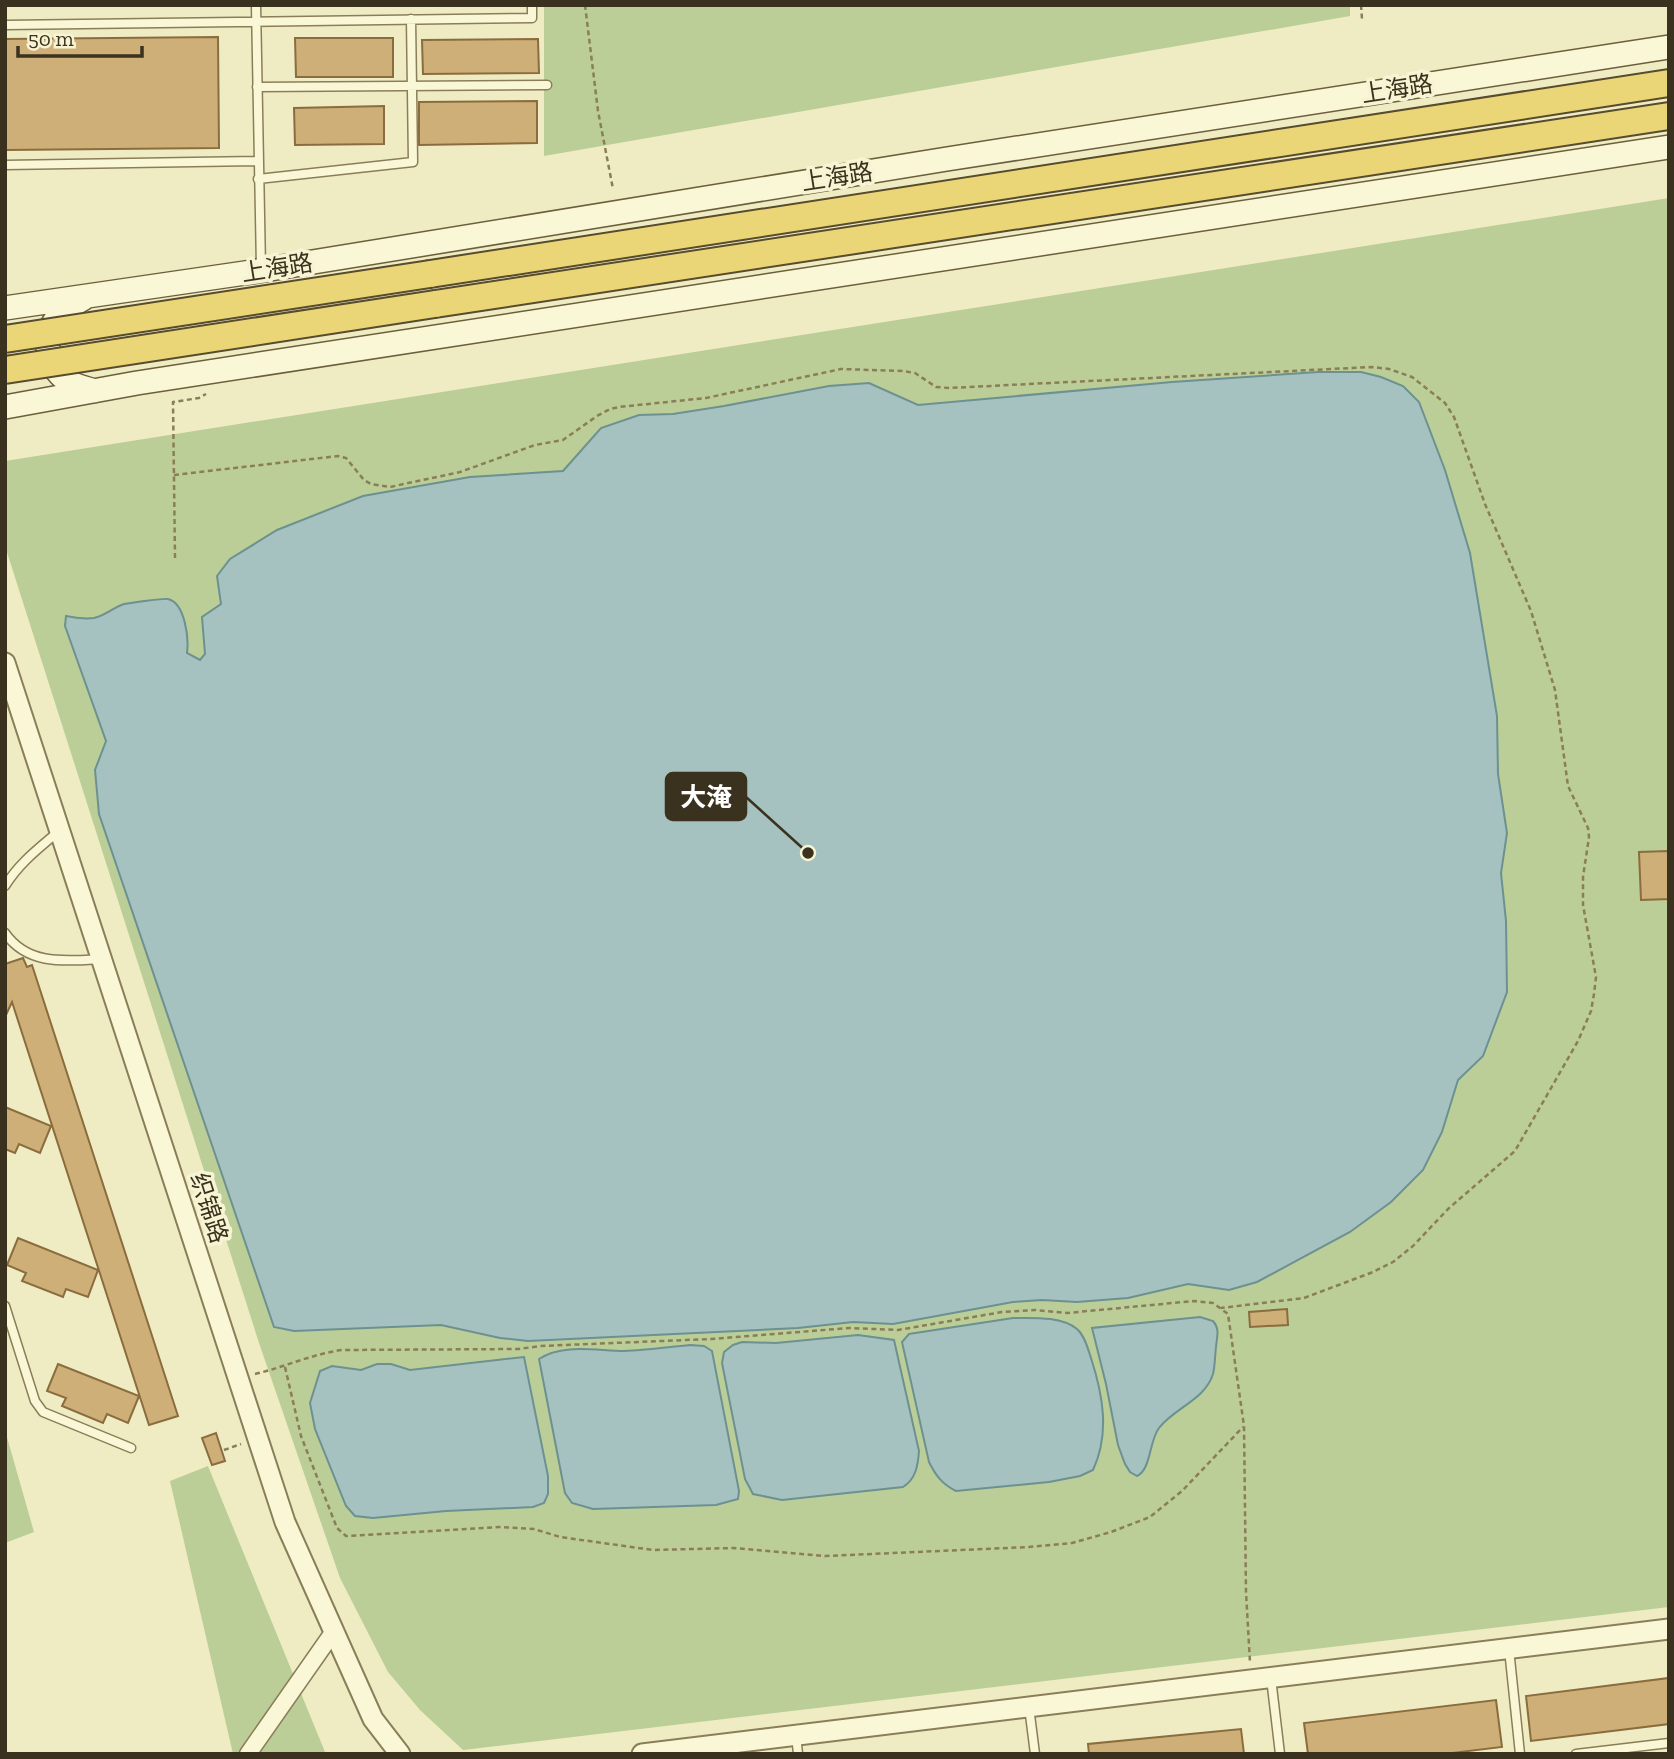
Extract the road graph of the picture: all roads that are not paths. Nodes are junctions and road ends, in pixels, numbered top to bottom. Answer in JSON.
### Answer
{"nodes":[{"id":1,"x":256,"y":5,"type":"edge"},
{"id":2,"x":532,"y":5,"type":"edge"},
{"id":3,"x":411,"y":19,"type":"junction"},
{"id":4,"x":257,"y":21,"type":"junction"},
{"id":5,"x":5,"y":25,"type":"edge"},
{"id":6,"x":1669,"y":47,"type":"edge"},
{"id":7,"x":1669,"y":83,"type":"edge"},
{"id":8,"x":412,"y":85,"type":"junction"},
{"id":9,"x":547,"y":85,"type":"dead end"},
{"id":10,"x":257,"y":87,"type":"junction"},
{"id":11,"x":1669,"y":116,"type":"edge"},
{"id":12,"x":1669,"y":147,"type":"edge"},
{"id":13,"x":258,"y":161,"type":"junction"},
{"id":14,"x":5,"y":165,"type":"edge"},
{"id":15,"x":258,"y":179,"type":"junction"},
{"id":16,"x":261,"y":271,"type":"junction"},
{"id":17,"x":86,"y":296,"type":"junction"},
{"id":18,"x":5,"y":308,"type":"edge"},
{"id":19,"x":5,"y":339,"type":"edge"},
{"id":20,"x":5,"y":370,"type":"edge"},
{"id":21,"x":95,"y":391,"type":"junction"},
{"id":22,"x":5,"y":407,"type":"edge"},
{"id":23,"x":5,"y":663,"type":"edge"},
{"id":24,"x":60,"y":831,"type":"junction"},
{"id":25,"x":5,"y":886,"type":"edge"},
{"id":26,"x":5,"y":933,"type":"edge"},
{"id":27,"x":102,"y":958,"type":"junction"},
{"id":28,"x":5,"y":1306,"type":"edge"},
{"id":29,"x":131,"y":1448,"type":"dead end"},
{"id":30,"x":1669,"y":1629,"type":"edge"},
{"id":31,"x":334,"y":1631,"type":"junction"},
{"id":32,"x":1508,"y":1649,"type":"junction"},
{"id":33,"x":1261,"y":1679,"type":"junction"},
{"id":34,"x":1029,"y":1707,"type":"junction"},
{"id":35,"x":1669,"y":1743,"type":"edge"},
{"id":36,"x":797,"y":1744,"type":"edge"},
{"id":37,"x":248,"y":1754,"type":"edge"},
{"id":38,"x":400,"y":1754,"type":"edge"},
{"id":39,"x":642,"y":1754,"type":"edge"},
{"id":40,"x":1035,"y":1754,"type":"edge"},
{"id":41,"x":1280,"y":1754,"type":"edge"},
{"id":42,"x":1520,"y":1754,"type":"edge"},
{"id":43,"x":1576,"y":1754,"type":"edge"}],
"edges":[{"from":1,"to":4,"type":"lane"},
{"from":2,"to":3,"type":"lane"},
{"from":3,"to":4,"type":"lane"},
{"from":3,"to":8,"type":"lane"},
{"from":4,"to":5,"type":"lane"},
{"from":4,"to":10,"type":"lane"},
{"from":6,"to":16,"type":"main road","name":"上海路"},
{"from":7,"to":19,"type":"highway","name":"上海路","bridge":true},
{"from":8,"to":9,"type":"lane"},
{"from":8,"to":10,"type":"lane"},
{"from":8,"to":15,"type":"lane"},
{"from":10,"to":13,"type":"lane"},
{"from":11,"to":20,"type":"highway","bridge":true},
{"from":12,"to":21,"type":"main road"},
{"from":13,"to":14,"type":"lane"},
{"from":13,"to":15,"type":"lane"},
{"from":15,"to":16,"type":"lane"},
{"from":16,"to":17,"type":"main road","name":"上海路"},
{"from":17,"to":18,"type":"main road","name":"上海路"},
{"from":17,"to":21,"type":"main road"},
{"from":21,"to":22,"type":"main road"},
{"from":23,"to":24,"type":"street","name":"织锦路"},
{"from":24,"to":25,"type":"lane"},
{"from":24,"to":27,"type":"street","name":"织锦路"},
{"from":26,"to":27,"type":"lane"},
{"from":27,"to":31,"type":"street","name":"织锦路"},
{"from":28,"to":29,"type":"lane"},
{"from":30,"to":32,"type":"street"},
{"from":31,"to":37,"type":"street"},
{"from":31,"to":38,"type":"street","name":"织锦路"},
{"from":32,"to":33,"type":"street"},
{"from":32,"to":42,"type":"lane"},
{"from":33,"to":34,"type":"street"},
{"from":33,"to":41,"type":"lane"},
{"from":34,"to":36,"type":"street"},
{"from":34,"to":40,"type":"lane"},
{"from":35,"to":43,"type":"lane"},
{"from":36,"to":39,"type":"street"}]}
